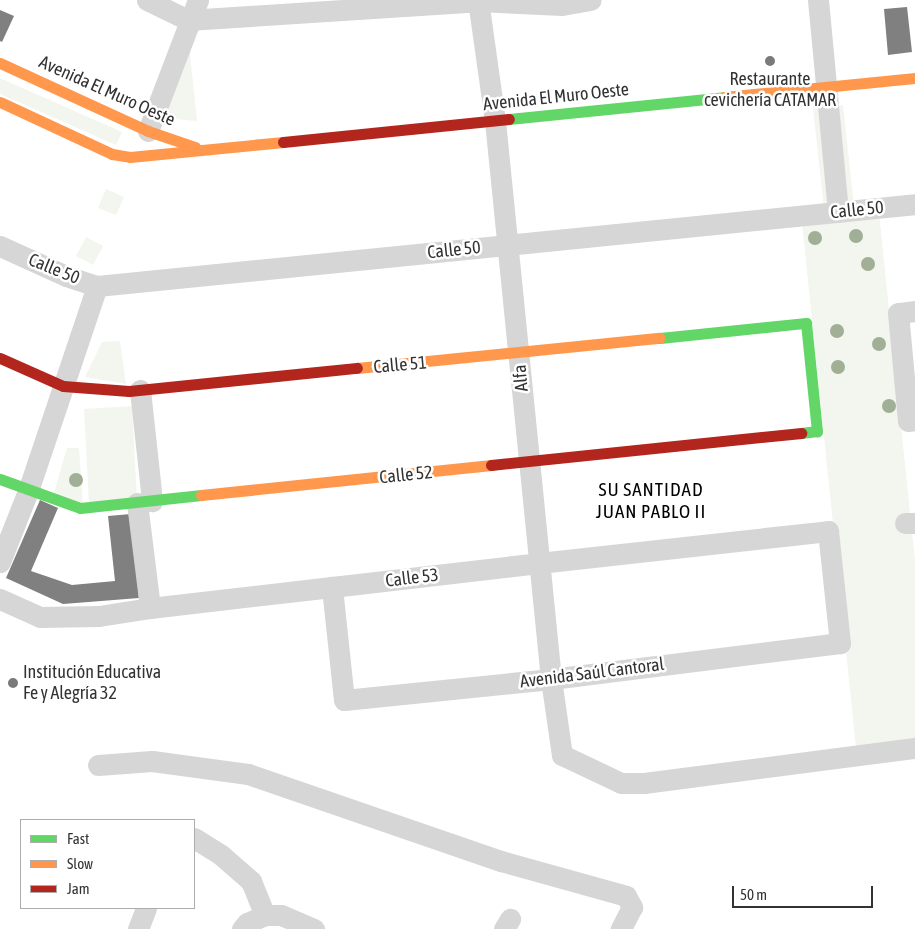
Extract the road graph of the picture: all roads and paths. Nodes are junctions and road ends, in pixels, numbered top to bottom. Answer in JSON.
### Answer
{"nodes":[{"id":1,"x":147,"y":0,"type":"edge"},
{"id":2,"x":198,"y":0,"type":"edge"},
{"id":3,"x":478,"y":0,"type":"edge"},
{"id":4,"x":591,"y":0,"type":"edge"},
{"id":5,"x":818,"y":0,"type":"edge"},
{"id":6,"x":259,"y":7,"type":"edge"},
{"id":7,"x":188,"y":20,"type":"junction"},
{"id":8,"x":0,"y":63,"type":"edge"},
{"id":9,"x":915,"y":78,"type":"edge"},
{"id":10,"x":826,"y":87,"type":"junction"},
{"id":11,"x":0,"y":102,"type":"edge"},
{"id":12,"x":495,"y":121,"type":"junction"},
{"id":13,"x":148,"y":131,"type":"junction"},
{"id":14,"x":201,"y":149,"type":"junction"},
{"id":15,"x":915,"y":204,"type":"edge"},
{"id":16,"x":838,"y":212,"type":"junction"},
{"id":17,"x":506,"y":245,"type":"junction"},
{"id":18,"x":0,"y":246,"type":"edge"},
{"id":19,"x":97,"y":286,"type":"junction"},
{"id":20,"x":907,"y":312,"type":"edge"},
{"id":21,"x":518,"y":354,"type":"junction"},
{"id":22,"x":0,"y":358,"type":"edge"},
{"id":23,"x":63,"y":386,"type":"junction"},
{"id":24,"x":140,"y":390,"type":"junction"},
{"id":25,"x":912,"y":420,"type":"edge"},
{"id":26,"x":817,"y":431,"type":"joint"},
{"id":27,"x":528,"y":462,"type":"junction"},
{"id":28,"x":0,"y":479,"type":"edge"},
{"id":29,"x":28,"y":491,"type":"junction"},
{"id":30,"x":144,"y":502,"type":"junction"},
{"id":31,"x":0,"y":562,"type":"edge"},
{"id":32,"x":539,"y":563,"type":"junction"},
{"id":33,"x":332,"y":587,"type":"junction"},
{"id":34,"x":0,"y":599,"type":"edge"},
{"id":35,"x":150,"y":608,"type":"junction"},
{"id":36,"x":840,"y":643,"type":"joint"},
{"id":37,"x":551,"y":679,"type":"junction"},
{"id":38,"x":915,"y":748,"type":"edge"},
{"id":39,"x":98,"y":765,"type":"dead end"},
{"id":40,"x":195,"y":839,"type":"edge"},
{"id":41,"x":146,"y":909,"type":"edge"},
{"id":42,"x":265,"y":915,"type":"junction"},
{"id":43,"x":138,"y":929,"type":"edge"},
{"id":44,"x":242,"y":929,"type":"edge"},
{"id":45,"x":314,"y":929,"type":"edge"},
{"id":46,"x":620,"y":929,"type":"edge"}],
"edges":[{"from":1,"to":7,"type":"street"},
{"from":2,"to":7,"type":"street"},
{"from":3,"to":4,"type":"street"},
{"from":3,"to":6,"type":"street"},
{"from":3,"to":12,"type":"street","name":"Alfa"},
{"from":5,"to":10,"type":"street"},
{"from":6,"to":7,"type":"street"},
{"from":7,"to":13,"type":"street"},
{"from":8,"to":13,"type":"street","name":"Avenida El Muro Oeste"},
{"from":9,"to":10,"type":"street","name":"Avenida El Muro Oeste"},
{"from":10,"to":12,"type":"street","name":"Avenida El Muro Oeste"},
{"from":10,"to":16,"type":"street"},
{"from":11,"to":14,"type":"street","name":"Avenida El Muro Oeste"},
{"from":12,"to":14,"type":"street","name":"Avenida El Muro Oeste"},
{"from":12,"to":17,"type":"street","name":"Alfa"},
{"from":13,"to":14,"type":"street","name":"Avenida El Muro Oeste"},
{"from":15,"to":16,"type":"street","name":"Calle 50"},
{"from":16,"to":17,"type":"street","name":"Calle 50"},
{"from":17,"to":19,"type":"street","name":"Calle 50"},
{"from":17,"to":21,"type":"street","name":"Alfa"},
{"from":18,"to":19,"type":"street","name":"Calle 50"},
{"from":19,"to":23,"type":"street"},
{"from":20,"to":25,"type":"street"},
{"from":21,"to":24,"type":"street","name":"Calle 51"},
{"from":21,"to":26,"type":"street","name":"Calle 51"},
{"from":21,"to":27,"type":"street","name":"Alfa"},
{"from":22,"to":23,"type":"street","name":"Calle 51"},
{"from":23,"to":24,"type":"street","name":"Calle 51"},
{"from":23,"to":29,"type":"street"},
{"from":24,"to":30,"type":"street"},
{"from":26,"to":27,"type":"street","name":"Calle 52"},
{"from":27,"to":30,"type":"street","name":"Calle 52"},
{"from":27,"to":32,"type":"street","name":"Alfa"},
{"from":28,"to":29,"type":"street","name":"Calle 52"},
{"from":29,"to":30,"type":"street","name":"Calle 52"},
{"from":29,"to":31,"type":"street"},
{"from":30,"to":35,"type":"street"},
{"from":32,"to":33,"type":"street","name":"Calle 53"},
{"from":32,"to":36,"type":"street","name":"Calle 53"},
{"from":32,"to":37,"type":"street","name":"Alfa"},
{"from":33,"to":35,"type":"street","name":"Calle 53"},
{"from":33,"to":37,"type":"street","name":"Avenida Saúl Cantoral"},
{"from":34,"to":35,"type":"street","name":"Calle 53"},
{"from":36,"to":37,"type":"street","name":"Avenida Saúl Cantoral"},
{"from":37,"to":38,"type":"street","name":"Alfa"},
{"from":39,"to":46,"type":"street"},
{"from":40,"to":42,"type":"street"},
{"from":41,"to":43,"type":"street"},
{"from":42,"to":44,"type":"street"},
{"from":42,"to":45,"type":"street"}]}
